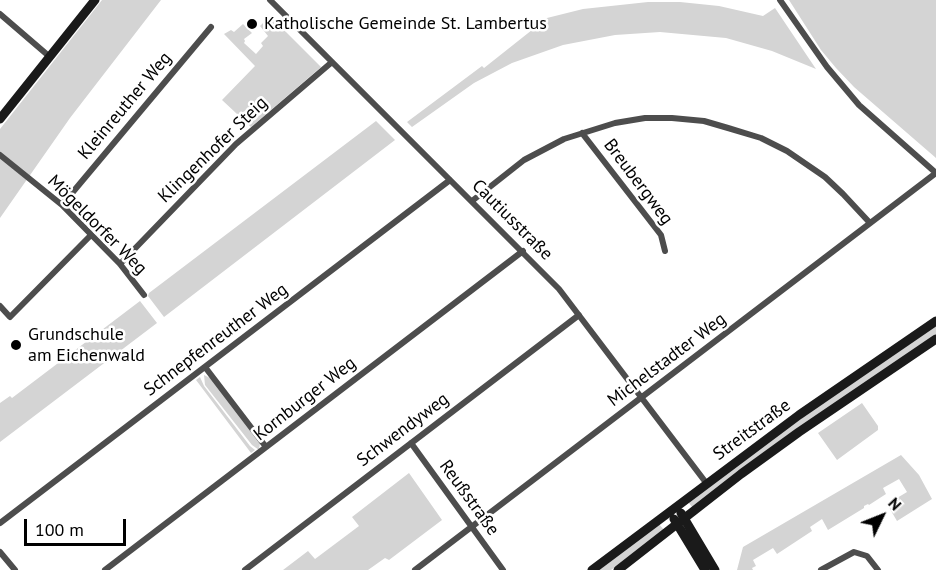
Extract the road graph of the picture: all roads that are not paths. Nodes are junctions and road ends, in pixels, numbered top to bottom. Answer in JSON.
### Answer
{"nodes":[{"id":1,"x":95,"y":0,"type":"edge"},
{"id":2,"x":270,"y":0,"type":"edge"},
{"id":3,"x":780,"y":0,"type":"edge"},
{"id":4,"x":0,"y":14,"type":"edge"},
{"id":5,"x":211,"y":27,"type":"dead end"},
{"id":6,"x":50,"y":57,"type":"junction"},
{"id":7,"x":332,"y":62,"type":"junction"},
{"id":8,"x":0,"y":119,"type":"edge"},
{"id":9,"x":582,"y":133,"type":"junction"},
{"id":10,"x":0,"y":154,"type":"edge"},
{"id":11,"x":936,"y":173,"type":"edge"},
{"id":12,"x":450,"y":180,"type":"junction"},
{"id":13,"x":472,"y":201,"type":"junction"},
{"id":14,"x":62,"y":205,"type":"junction"},
{"id":15,"x":870,"y":223,"type":"junction"},
{"id":16,"x":91,"y":235,"type":"junction"},
{"id":17,"x":665,"y":251,"type":"dead end"},
{"id":18,"x":523,"y":252,"type":"junction"},
{"id":19,"x":120,"y":264,"type":"junction"},
{"id":20,"x":144,"y":295,"type":"dead end"},
{"id":21,"x":0,"y":306,"type":"edge"},
{"id":22,"x":579,"y":315,"type":"junction"},
{"id":23,"x":936,"y":321,"type":"edge"},
{"id":24,"x":936,"y":339,"type":"edge"},
{"id":25,"x":205,"y":367,"type":"junction"},
{"id":26,"x":643,"y":398,"type":"junction"},
{"id":27,"x":411,"y":443,"type":"junction"},
{"id":28,"x":266,"y":447,"type":"junction"},
{"id":29,"x":707,"y":484,"type":"junction"},
{"id":30,"x":672,"y":509,"type":"junction"},
{"id":31,"x":681,"y":521,"type":"junction"},
{"id":32,"x":0,"y":523,"type":"edge"},
{"id":33,"x":471,"y":527,"type":"junction"},
{"id":34,"x":0,"y":552,"type":"edge"},
{"id":35,"x":15,"y":570,"type":"edge"},
{"id":36,"x":105,"y":570,"type":"edge"},
{"id":37,"x":244,"y":570,"type":"edge"},
{"id":38,"x":415,"y":570,"type":"edge"},
{"id":39,"x":503,"y":570,"type":"edge"},
{"id":40,"x":592,"y":570,"type":"edge"},
{"id":41,"x":618,"y":570,"type":"edge"},
{"id":42,"x":705,"y":570,"type":"edge"},
{"id":43,"x":715,"y":570,"type":"edge"},
{"id":44,"x":821,"y":570,"type":"edge"},
{"id":45,"x":878,"y":570,"type":"edge"}],
"edges":[{"from":1,"to":6,"type":"main road"},
{"from":2,"to":7,"type":"street","name":"Cautiusstraße"},
{"from":3,"to":11,"type":"street"},
{"from":4,"to":6,"type":"street"},
{"from":5,"to":14,"type":"street","name":"Kleinreuther Weg"},
{"from":6,"to":8,"type":"main road"},
{"from":7,"to":12,"type":"street","name":"Cautiusstraße"},
{"from":7,"to":19,"type":"street","name":"Klingenhofer Steig"},
{"from":9,"to":13,"type":"street"},
{"from":9,"to":15,"type":"street"},
{"from":9,"to":17,"type":"street","name":"Breubergweg"},
{"from":10,"to":14,"type":"street","name":"Mögeldorfer Weg"},
{"from":11,"to":15,"type":"street","name":"Michelstadter Weg"},
{"from":12,"to":13,"type":"street","name":"Cautiusstraße"},
{"from":12,"to":25,"type":"street","name":"Schnepfenreuther Weg"},
{"from":13,"to":18,"type":"street","name":"Cautiusstraße"},
{"from":14,"to":16,"type":"street","name":"Mögeldorfer Weg"},
{"from":15,"to":26,"type":"street","name":"Michelstadter Weg"},
{"from":16,"to":19,"type":"street","name":"Mögeldorfer Weg"},
{"from":16,"to":21,"type":"street"},
{"from":18,"to":22,"type":"street","name":"Cautiusstraße"},
{"from":18,"to":28,"type":"street","name":"Kornburger Weg"},
{"from":19,"to":20,"type":"street","name":"Mögeldorfer Weg"},
{"from":22,"to":26,"type":"street","name":"Cautiusstraße"},
{"from":22,"to":27,"type":"street","name":"Schwendyweg"},
{"from":23,"to":29,"type":"main road","name":"Streitstraße"},
{"from":24,"to":31,"type":"main road","name":"Streitstraße"},
{"from":25,"to":28,"type":"street"},
{"from":25,"to":32,"type":"street","name":"Schnepfenreuther Weg"},
{"from":26,"to":29,"type":"street","name":"Cautiusstraße"},
{"from":26,"to":33,"type":"street","name":"Michelstadter Weg"},
{"from":27,"to":33,"type":"street","name":"Reußstraße"},
{"from":27,"to":37,"type":"street","name":"Schwendyweg"},
{"from":28,"to":36,"type":"street","name":"Kornburger Weg"},
{"from":29,"to":30,"type":"main road","name":"Streitstraße"},
{"from":30,"to":31,"type":"main road"},
{"from":30,"to":40,"type":"main road","name":"Streitstraße"},
{"from":31,"to":41,"type":"main road","name":"Streitstraße"},
{"from":31,"to":42,"type":"main road"},
{"from":31,"to":43,"type":"main road"},
{"from":33,"to":38,"type":"street","name":"Michelstadter Weg"},
{"from":33,"to":39,"type":"street","name":"Reußstraße"},
{"from":34,"to":35,"type":"street"},
{"from":44,"to":45,"type":"street"}]}
